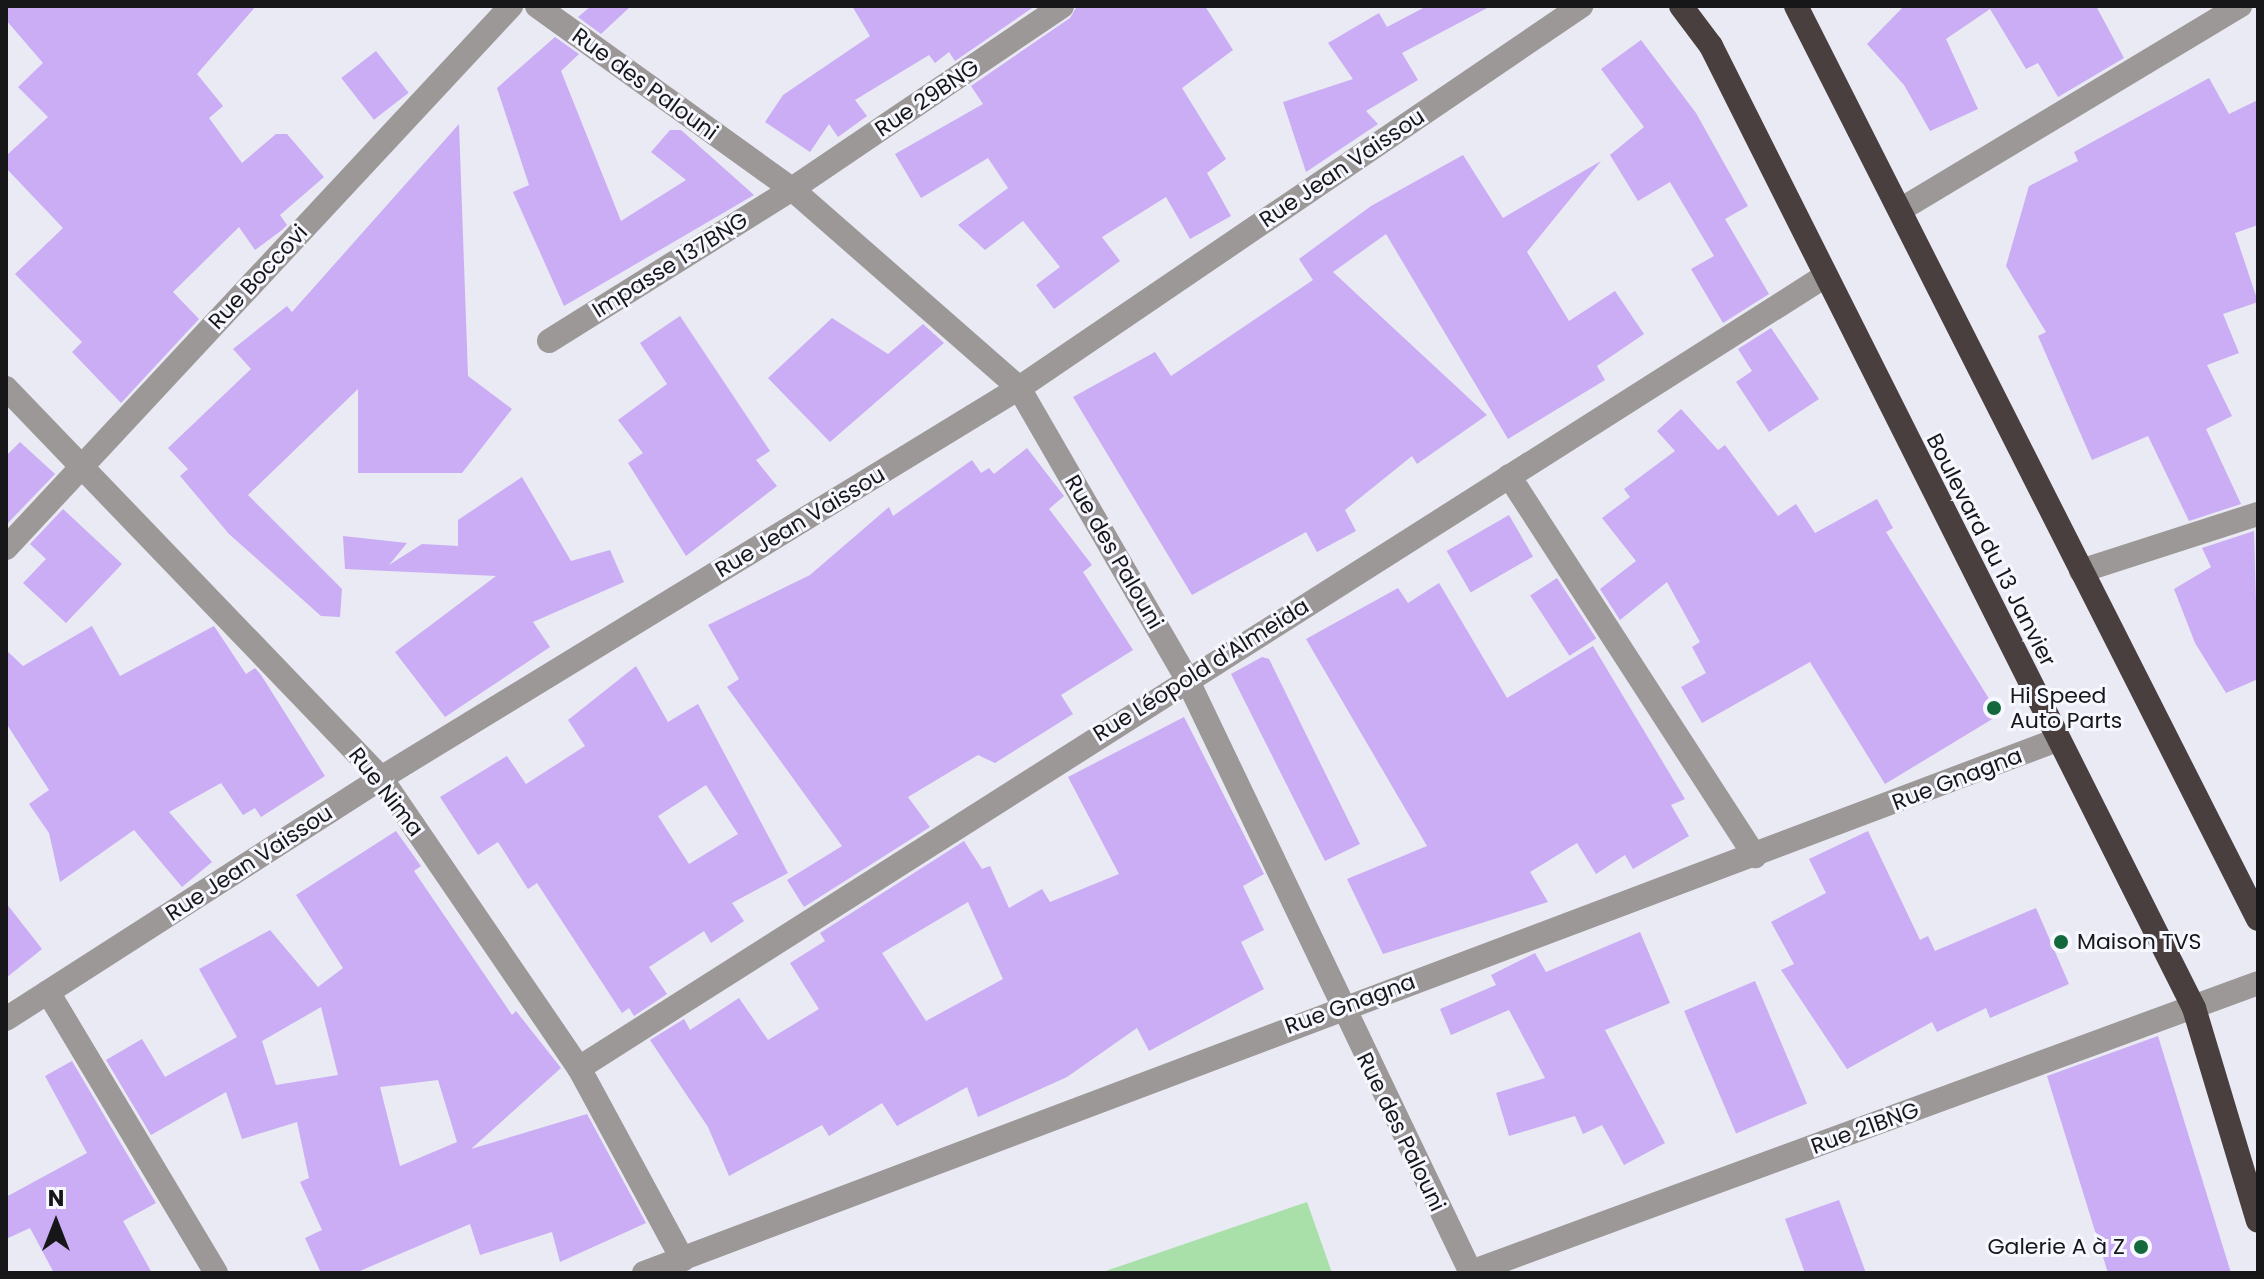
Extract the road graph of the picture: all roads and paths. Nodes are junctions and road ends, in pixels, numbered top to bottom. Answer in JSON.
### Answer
{"nodes":[{"id":1,"x":511,"y":6,"type":"edge"},
{"id":2,"x":537,"y":6,"type":"edge"},
{"id":3,"x":1062,"y":6,"type":"edge"},
{"id":4,"x":1581,"y":6,"type":"edge"},
{"id":5,"x":1681,"y":6,"type":"edge"},
{"id":6,"x":1796,"y":6,"type":"edge"},
{"id":7,"x":2240,"y":6,"type":"edge"},
{"id":8,"x":792,"y":189,"type":"junction"},
{"id":9,"x":1900,"y":210,"type":"junction"},
{"id":10,"x":1825,"y":276,"type":"junction"},
{"id":11,"x":549,"y":341,"type":"dead end"},
{"id":12,"x":6,"y":388,"type":"edge"},
{"id":13,"x":1019,"y":388,"type":"junction"},
{"id":14,"x":83,"y":464,"type":"junction"},
{"id":15,"x":1509,"y":476,"type":"junction"},
{"id":16,"x":2258,"y":514,"type":"edge"},
{"id":17,"x":6,"y":548,"type":"edge"},
{"id":18,"x":2081,"y":571,"type":"junction"},
{"id":19,"x":1186,"y":677,"type":"junction"},
{"id":20,"x":2057,"y":740,"type":"junction"},
{"id":21,"x":381,"y":778,"type":"junction"},
{"id":22,"x":1755,"y":856,"type":"junction"},
{"id":23,"x":2258,"y":919,"type":"edge"},
{"id":24,"x":2258,"y":983,"type":"edge"},
{"id":25,"x":48,"y":992,"type":"junction"},
{"id":26,"x":1339,"y":1007,"type":"junction"},
{"id":27,"x":2194,"y":1008,"type":"junction"},
{"id":28,"x":6,"y":1019,"type":"edge"},
{"id":29,"x":579,"y":1068,"type":"junction"},
{"id":30,"x":2258,"y":1221,"type":"edge"},
{"id":31,"x":683,"y":1260,"type":"junction"},
{"id":32,"x":1471,"y":1272,"type":"edge"},
{"id":33,"x":216,"y":1273,"type":"edge"},
{"id":34,"x":644,"y":1273,"type":"edge"}],
"edges":[{"from":1,"to":14,"type":"street","name":"Rue Boccovi"},
{"from":2,"to":8,"type":"street","name":"Rue des Palouni"},
{"from":3,"to":8,"type":"street","name":"Rue 29BNG"},
{"from":4,"to":13,"type":"street","name":"Rue Jean Vaissou"},
{"from":5,"to":10,"type":"highway","name":"Boulevard du 13 Janvier"},
{"from":6,"to":9,"type":"highway"},
{"from":7,"to":9,"type":"street"},
{"from":8,"to":11,"type":"street","name":"Impasse 137BNG"},
{"from":8,"to":13,"type":"street","name":"Rue des Palouni"},
{"from":9,"to":18,"type":"highway"},
{"from":10,"to":15,"type":"street","name":"Rue Léopold d'Almeida"},
{"from":10,"to":20,"type":"highway","name":"Boulevard du 13 Janvier"},
{"from":12,"to":14,"type":"street","name":"Rue Nima"},
{"from":13,"to":19,"type":"street","name":"Rue des Palouni"},
{"from":13,"to":21,"type":"street","name":"Rue Jean Vaissou"},
{"from":14,"to":17,"type":"street","name":"Rue Boccovi"},
{"from":14,"to":21,"type":"street","name":"Rue Nima"},
{"from":15,"to":19,"type":"street","name":"Rue Léopold d'Almeida"},
{"from":15,"to":22,"type":"street"},
{"from":16,"to":18,"type":"street"},
{"from":18,"to":23,"type":"highway"},
{"from":19,"to":26,"type":"street","name":"Rue des Palouni"},
{"from":19,"to":29,"type":"street","name":"Rue Léopold d'Almeida"},
{"from":20,"to":22,"type":"street","name":"Rue Gnagna"},
{"from":20,"to":27,"type":"highway","name":"Boulevard du 13 Janvier"},
{"from":21,"to":25,"type":"street","name":"Rue Jean Vaissou"},
{"from":21,"to":29,"type":"street","name":"Rue Nima"},
{"from":22,"to":26,"type":"street","name":"Rue Gnagna"},
{"from":24,"to":27,"type":"street","name":"Rue 21BNG"},
{"from":25,"to":28,"type":"street","name":"Rue Jean Vaissou"},
{"from":25,"to":33,"type":"street"},
{"from":26,"to":31,"type":"street","name":"Rue Gnagna"},
{"from":26,"to":32,"type":"street","name":"Rue des Palouni"},
{"from":27,"to":30,"type":"highway","name":"Boulevard du 13 Janvier"},
{"from":27,"to":32,"type":"street","name":"Rue 21BNG"},
{"from":29,"to":31,"type":"street","name":"Rue Nima"},
{"from":31,"to":34,"type":"street","name":"Rue Gnagna"}]}
